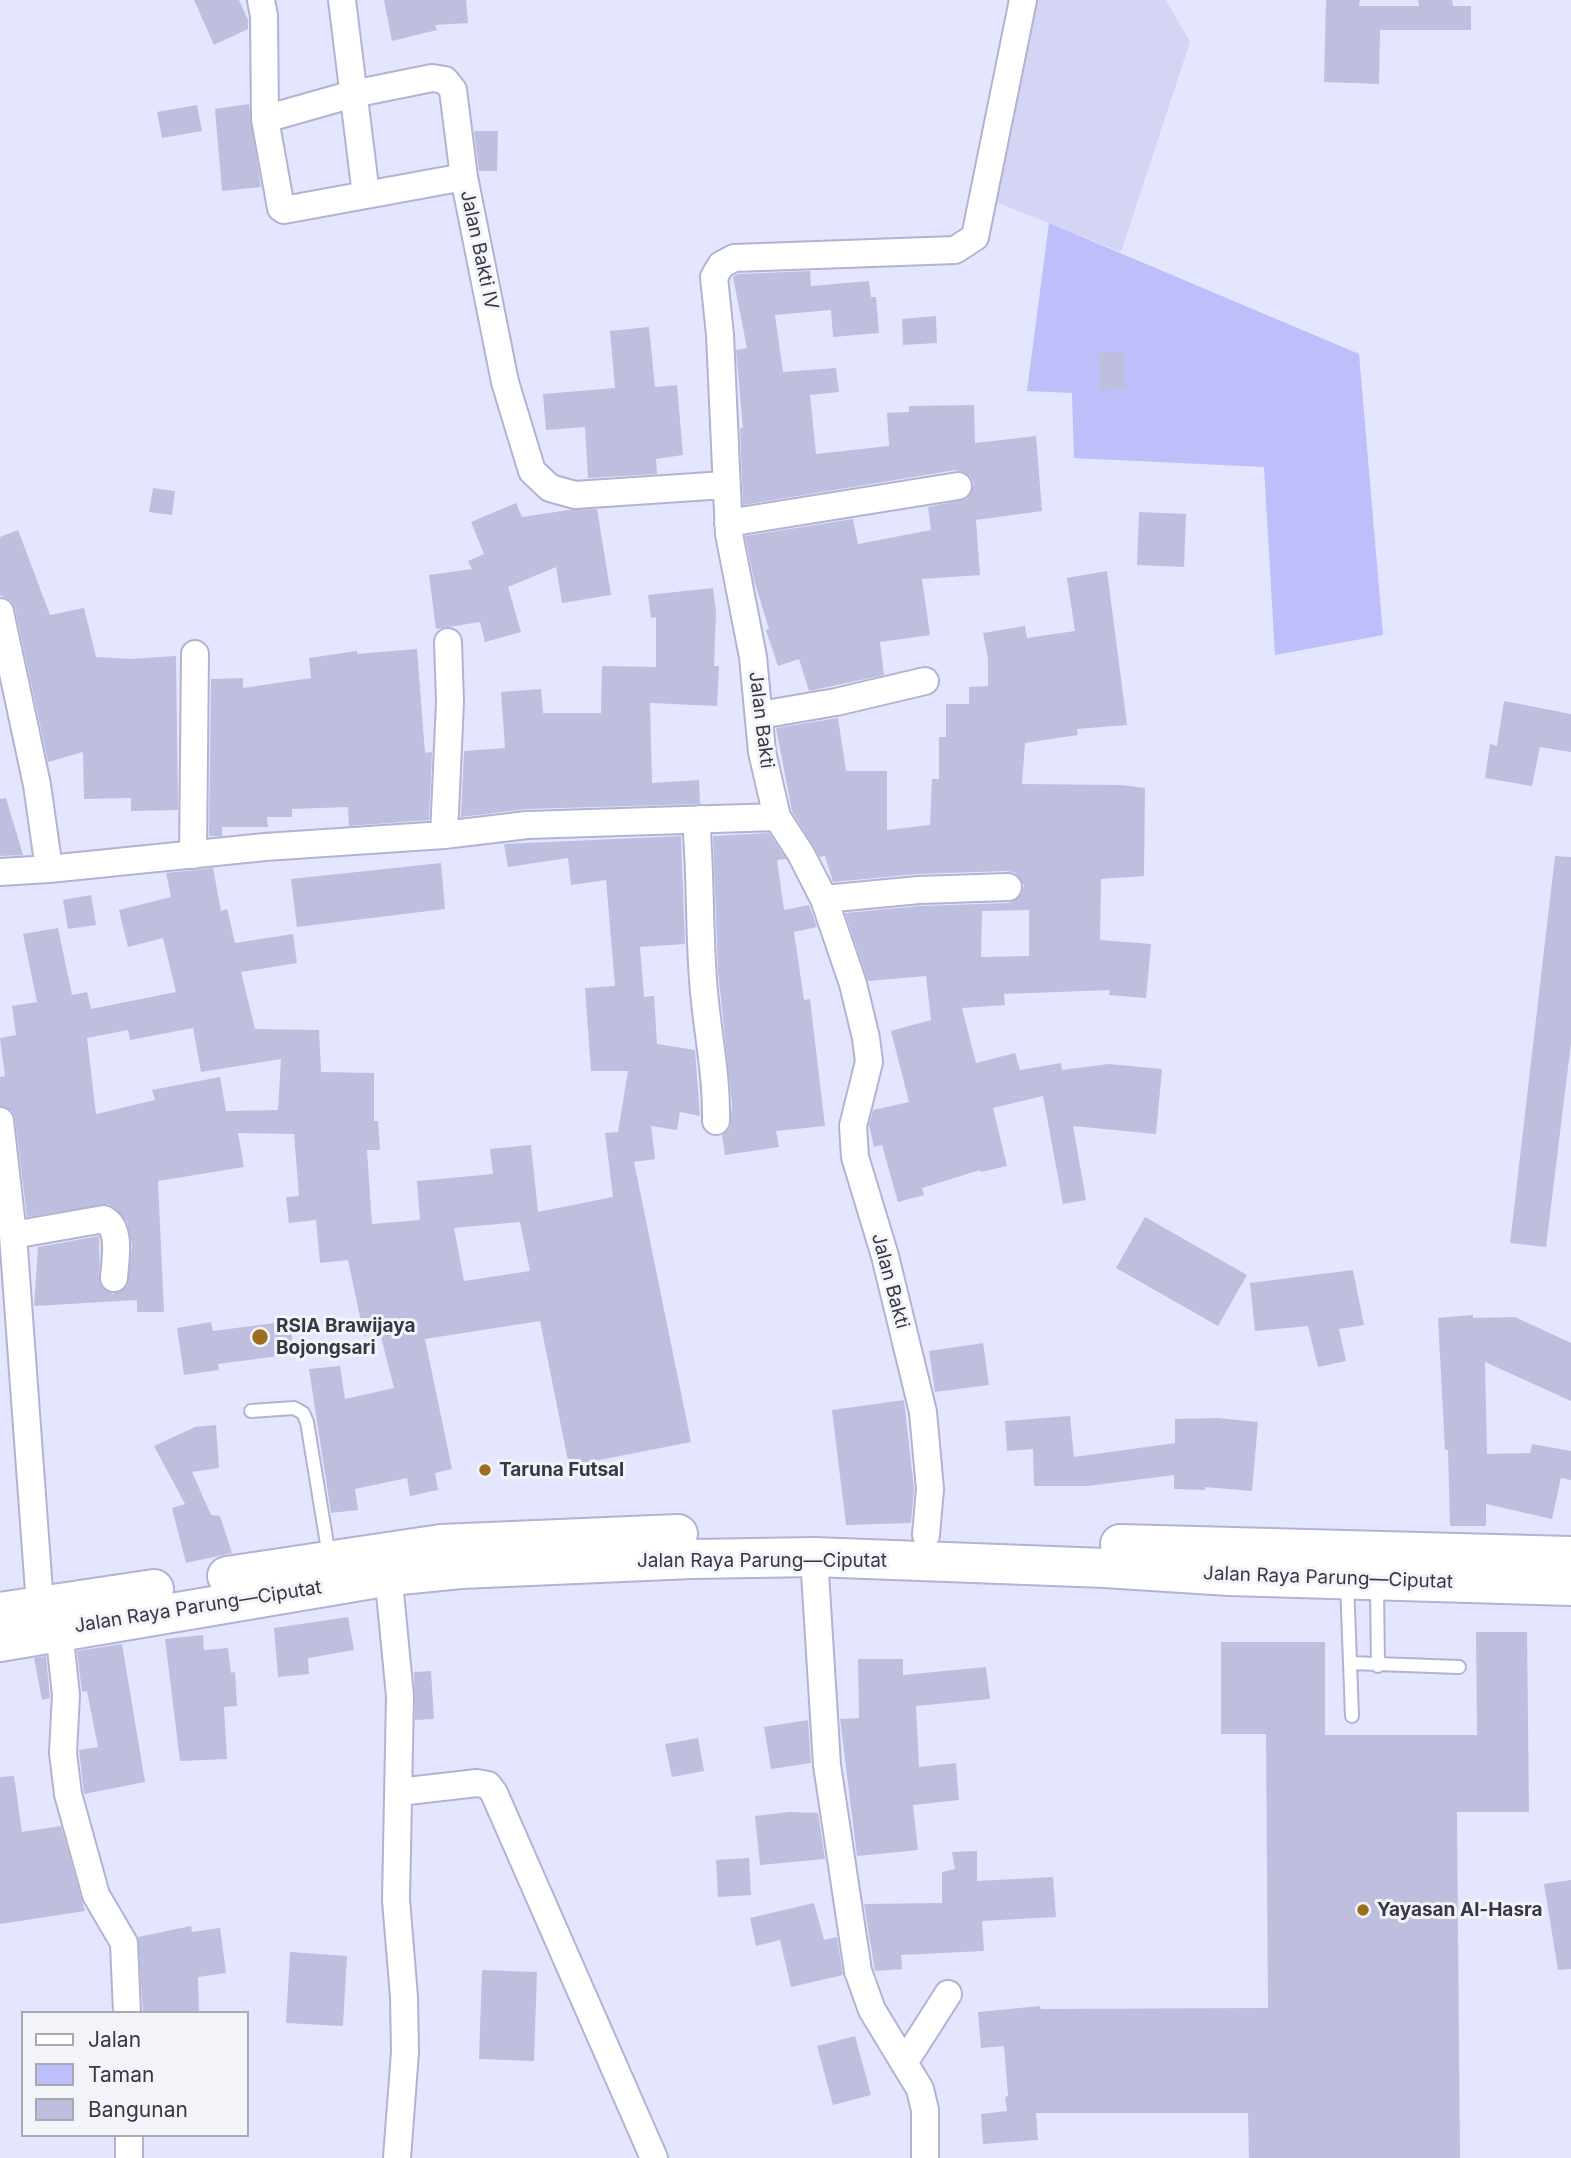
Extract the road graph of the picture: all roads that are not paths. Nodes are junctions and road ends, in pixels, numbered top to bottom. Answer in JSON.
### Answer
{"nodes":[{"id":1,"x":261,"y":0,"type":"edge"},
{"id":2,"x":342,"y":0,"type":"edge"},
{"id":3,"x":1023,"y":0,"type":"edge"},
{"id":4,"x":353,"y":94,"type":"junction"},
{"id":5,"x":265,"y":119,"type":"junction"},
{"id":6,"x":464,"y":177,"type":"junction"},
{"id":7,"x":366,"y":195,"type":"junction"},
{"id":8,"x":725,"y":485,"type":"junction"},
{"id":9,"x":958,"y":486,"type":"dead end"},
{"id":10,"x":728,"y":523,"type":"junction"},
{"id":11,"x":0,"y":612,"type":"edge"},
{"id":12,"x":448,"y":642,"type":"dead end"},
{"id":13,"x":195,"y":654,"type":"dead end"},
{"id":14,"x":925,"y":681,"type":"dead end"},
{"id":15,"x":760,"y":715,"type":"junction"},
{"id":16,"x":777,"y":817,"type":"junction"},
{"id":17,"x":700,"y":819,"type":"junction"},
{"id":18,"x":444,"y":835,"type":"junction"},
{"id":19,"x":193,"y":855,"type":"junction"},
{"id":20,"x":49,"y":869,"type":"junction"},
{"id":21,"x":0,"y":872,"type":"edge"},
{"id":22,"x":1008,"y":887,"type":"dead end"},
{"id":23,"x":824,"y":899,"type":"junction"},
{"id":24,"x":0,"y":1121,"type":"edge"},
{"id":25,"x":716,"y":1121,"type":"dead end"},
{"id":26,"x":13,"y":1235,"type":"junction"},
{"id":27,"x":114,"y":1278,"type":"dead end"},
{"id":28,"x":8,"y":1303,"type":"edge"},
{"id":29,"x":251,"y":1411,"type":"dead end"},
{"id":30,"x":926,"y":1535,"type":"junction"},
{"id":31,"x":1571,"y":1556,"type":"edge"},
{"id":32,"x":814,"y":1557,"type":"junction"},
{"id":33,"x":330,"y":1559,"type":"junction"},
{"id":34,"x":387,"y":1563,"type":"junction"},
{"id":35,"x":1361,"y":1573,"type":"junction"},
{"id":36,"x":1571,"y":1586,"type":"edge"},
{"id":37,"x":0,"y":1612,"type":"edge"},
{"id":38,"x":50,"y":1618,"type":"junction"},
{"id":39,"x":0,"y":1642,"type":"edge"},
{"id":40,"x":1350,"y":1662,"type":"junction"},
{"id":41,"x":1378,"y":1666,"type":"junction"},
{"id":42,"x":1459,"y":1667,"type":"dead end"},
{"id":43,"x":1352,"y":1716,"type":"dead end"},
{"id":44,"x":399,"y":1792,"type":"junction"},
{"id":45,"x":948,"y":1994,"type":"dead end"},
{"id":46,"x":127,"y":2011,"type":"edge"},
{"id":47,"x":904,"y":2063,"type":"junction"},
{"id":48,"x":129,"y":2137,"type":"edge"},
{"id":49,"x":130,"y":2158,"type":"edge"},
{"id":50,"x":397,"y":2158,"type":"edge"},
{"id":51,"x":654,"y":2158,"type":"edge"},
{"id":52,"x":925,"y":2158,"type":"edge"}],
"edges":[{"from":1,"to":5,"type":"street","name":"Jalan Bakti IV"},
{"from":2,"to":4,"type":"street"},
{"from":3,"to":8,"type":"street","name":"Jalan Bakti"},
{"from":4,"to":5,"type":"street"},
{"from":4,"to":6,"type":"street"},
{"from":4,"to":7,"type":"street"},
{"from":5,"to":7,"type":"street","name":"Jalan Bakti IV"},
{"from":6,"to":7,"type":"street","name":"Jalan Bakti IV"},
{"from":6,"to":8,"type":"street","name":"Jalan Bakti IV"},
{"from":8,"to":10,"type":"street","name":"Jalan Bakti"},
{"from":9,"to":10,"type":"street"},
{"from":10,"to":15,"type":"street","name":"Jalan Bakti"},
{"from":11,"to":20,"type":"street"},
{"from":12,"to":18,"type":"street"},
{"from":13,"to":19,"type":"street"},
{"from":14,"to":15,"type":"street"},
{"from":15,"to":16,"type":"street","name":"Jalan Bakti"},
{"from":16,"to":17,"type":"street"},
{"from":16,"to":23,"type":"street","name":"Jalan Bakti"},
{"from":17,"to":18,"type":"street"},
{"from":17,"to":25,"type":"street"},
{"from":18,"to":19,"type":"street"},
{"from":19,"to":20,"type":"street"},
{"from":20,"to":21,"type":"street"},
{"from":22,"to":23,"type":"street"},
{"from":23,"to":30,"type":"street","name":"Jalan Bakti"},
{"from":24,"to":26,"type":"street"},
{"from":26,"to":27,"type":"street"},
{"from":26,"to":28,"type":"street"},
{"from":28,"to":38,"type":"street"},
{"from":29,"to":33,"type":"lane"},
{"from":30,"to":34,"type":"highway","name":"Jalan Raya Parung—Ciputat"},
{"from":30,"to":35,"type":"highway","name":"Jalan Raya Parung—Ciputat"},
{"from":31,"to":35,"type":"highway","name":"Jalan Raya Parung—Ciputat"},
{"from":32,"to":34,"type":"highway","name":"Jalan Raya Parung—Ciputat"},
{"from":32,"to":35,"type":"highway","name":"Jalan Raya Parung—Ciputat"},
{"from":32,"to":47,"type":"street"},
{"from":33,"to":34,"type":"highway","name":"Jalan Raya Parung—Ciputat"},
{"from":33,"to":38,"type":"highway","name":"Jalan Raya Parung—Ciputat"},
{"from":34,"to":38,"type":"highway","name":"Jalan Raya Parung—Ciputat"},
{"from":34,"to":44,"type":"street"},
{"from":35,"to":36,"type":"highway","name":"Jalan Raya Parung—Ciputat"},
{"from":35,"to":40,"type":"lane"},
{"from":35,"to":41,"type":"lane"},
{"from":37,"to":38,"type":"highway","name":"Jalan Raya Parung—Ciputat"},
{"from":38,"to":39,"type":"highway","name":"Jalan Raya Parung—Ciputat"},
{"from":38,"to":46,"type":"street"},
{"from":40,"to":41,"type":"lane"},
{"from":40,"to":43,"type":"lane"},
{"from":41,"to":42,"type":"lane"},
{"from":44,"to":50,"type":"street"},
{"from":44,"to":51,"type":"street"},
{"from":45,"to":47,"type":"street"},
{"from":47,"to":52,"type":"street"},
{"from":48,"to":49,"type":"street"}]}
